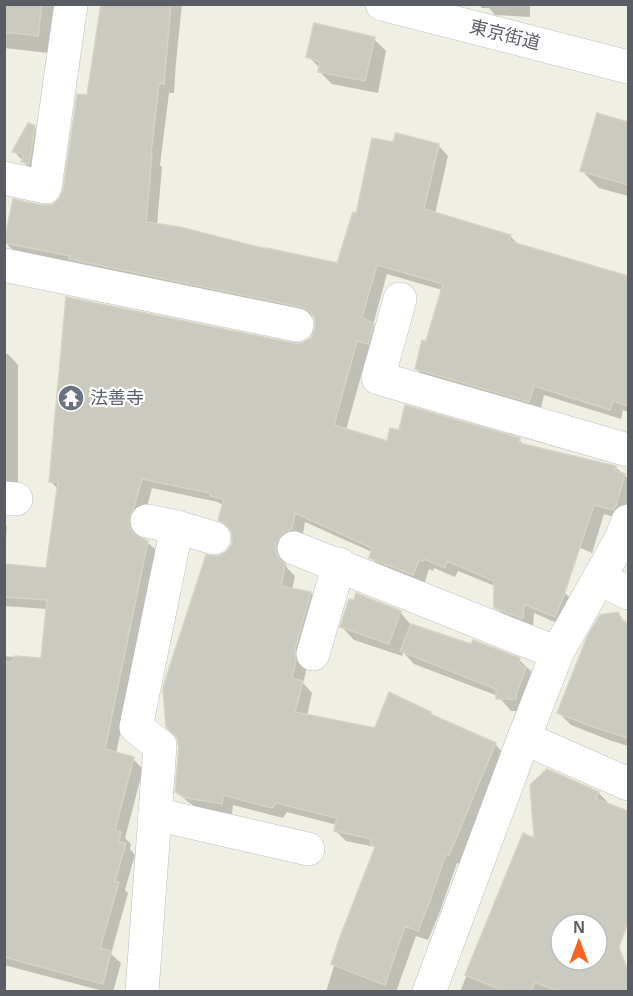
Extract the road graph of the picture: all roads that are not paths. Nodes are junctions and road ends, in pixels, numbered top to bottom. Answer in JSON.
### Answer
{"nodes":[{"id":1,"x":71,"y":4,"type":"edge"},
{"id":2,"x":382,"y":4,"type":"edge"},
{"id":3,"x":432,"y":10,"type":"edge"},
{"id":4,"x":628,"y":67,"type":"edge"},
{"id":5,"x":4,"y":178,"type":"edge"},
{"id":6,"x":4,"y":265,"type":"edge"},
{"id":7,"x":400,"y":299,"type":"dead end"},
{"id":8,"x":297,"y":325,"type":"dead end"},
{"id":9,"x":628,"y":450,"type":"edge"},
{"id":10,"x":628,"y":521,"type":"edge"},
{"id":11,"x":214,"y":538,"type":"dead end"},
{"id":12,"x":294,"y":548,"type":"dead end"},
{"id":13,"x":339,"y":564,"type":"junction"},
{"id":14,"x":600,"y":578,"type":"junction"},
{"id":15,"x":628,"y":592,"type":"edge"},
{"id":16,"x":557,"y":653,"type":"junction"},
{"id":17,"x":314,"y":654,"type":"dead end"},
{"id":18,"x":524,"y":738,"type":"junction"},
{"id":19,"x":628,"y":784,"type":"edge"},
{"id":20,"x":155,"y":814,"type":"junction"},
{"id":21,"x":308,"y":849,"type":"dead end"},
{"id":22,"x":142,"y":992,"type":"edge"},
{"id":23,"x":429,"y":992,"type":"edge"}],
"edges":[{"from":1,"to":5,"type":"street"},
{"from":2,"to":3,"type":"street","name":"東京街道"},
{"from":3,"to":4,"type":"street","name":"東京街道"},
{"from":6,"to":8,"type":"street"},
{"from":7,"to":9,"type":"street"},
{"from":10,"to":14,"type":"street"},
{"from":11,"to":20,"type":"street"},
{"from":12,"to":13,"type":"street"},
{"from":13,"to":16,"type":"street"},
{"from":13,"to":17,"type":"street"},
{"from":14,"to":15,"type":"street"},
{"from":14,"to":16,"type":"street"},
{"from":16,"to":18,"type":"street"},
{"from":18,"to":19,"type":"street"},
{"from":18,"to":23,"type":"street"},
{"from":20,"to":21,"type":"street"},
{"from":20,"to":22,"type":"street"}]}
